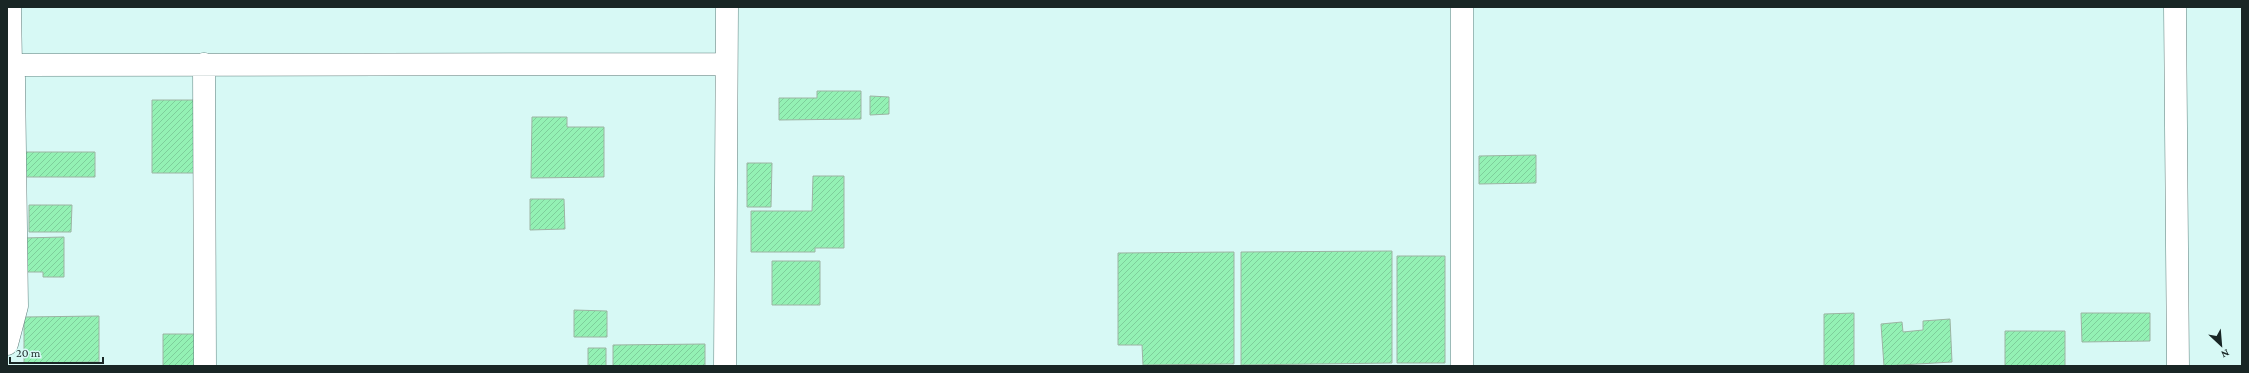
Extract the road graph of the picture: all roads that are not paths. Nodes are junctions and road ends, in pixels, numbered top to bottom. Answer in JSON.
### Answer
{"nodes":[{"id":1,"x":10,"y":7,"type":"edge"},
{"id":2,"x":728,"y":7,"type":"edge"},
{"id":3,"x":1462,"y":7,"type":"edge"},
{"id":4,"x":2175,"y":7,"type":"edge"},
{"id":5,"x":204,"y":64,"type":"junction"},
{"id":6,"x":726,"y":64,"type":"junction"},
{"id":7,"x":9,"y":65,"type":"edge"},
{"id":8,"x":7,"y":344,"type":"edge"},
{"id":9,"x":205,"y":366,"type":"edge"},
{"id":10,"x":725,"y":366,"type":"edge"},
{"id":11,"x":1462,"y":366,"type":"edge"},
{"id":12,"x":2178,"y":366,"type":"edge"}],
"edges":[{"from":1,"to":7,"type":"street"},
{"from":2,"to":6,"type":"street"},
{"from":3,"to":11,"type":"street"},
{"from":4,"to":12,"type":"street"},
{"from":5,"to":6,"type":"street"},
{"from":5,"to":7,"type":"street"},
{"from":5,"to":9,"type":"street"},
{"from":6,"to":10,"type":"street"},
{"from":7,"to":8,"type":"street"}]}
